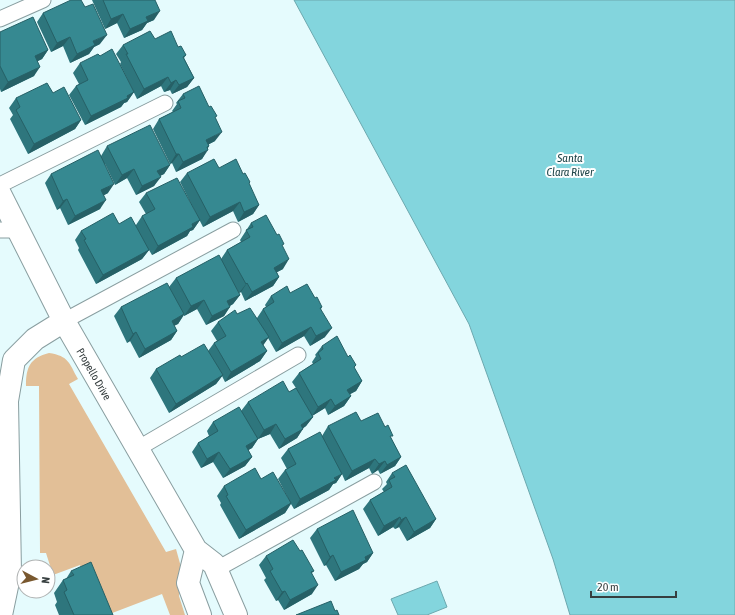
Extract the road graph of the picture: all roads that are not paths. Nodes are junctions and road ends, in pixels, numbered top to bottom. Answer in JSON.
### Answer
{"nodes":[{"id":1,"x":43,"y":0,"type":"edge"},
{"id":2,"x":0,"y":19,"type":"edge"},
{"id":3,"x":165,"y":103,"type":"dead end"},
{"id":4,"x":0,"y":185,"type":"edge"},
{"id":5,"x":0,"y":194,"type":"edge"},
{"id":6,"x":9,"y":230,"type":"edge"},
{"id":7,"x":233,"y":230,"type":"dead end"},
{"id":8,"x":64,"y":322,"type":"junction"},
{"id":9,"x":298,"y":355,"type":"dead end"},
{"id":10,"x":4,"y":401,"type":"edge"},
{"id":11,"x":137,"y":449,"type":"junction"},
{"id":12,"x":374,"y":482,"type":"dead end"},
{"id":13,"x":5,"y":536,"type":"edge"},
{"id":14,"x":196,"y":550,"type":"junction"},
{"id":15,"x":217,"y":569,"type":"junction"},
{"id":16,"x":1,"y":615,"type":"edge"},
{"id":17,"x":200,"y":615,"type":"edge"},
{"id":18,"x":236,"y":615,"type":"edge"}],
"edges":[{"from":1,"to":2,"type":"lane"},
{"from":3,"to":4,"type":"lane"},
{"from":5,"to":6,"type":"street","name":"Propello Drive"},
{"from":6,"to":8,"type":"street","name":"Propello Drive"},
{"from":7,"to":8,"type":"lane"},
{"from":8,"to":10,"type":"street"},
{"from":8,"to":11,"type":"street","name":"Propello Drive"},
{"from":9,"to":11,"type":"lane"},
{"from":10,"to":13,"type":"street"},
{"from":11,"to":14,"type":"street","name":"Propello Drive"},
{"from":12,"to":15,"type":"lane"},
{"from":13,"to":16,"type":"street"},
{"from":14,"to":15,"type":"street","name":"Propello Drive"},
{"from":14,"to":17,"type":"street"},
{"from":15,"to":18,"type":"street","name":"Propello Drive"}]}
